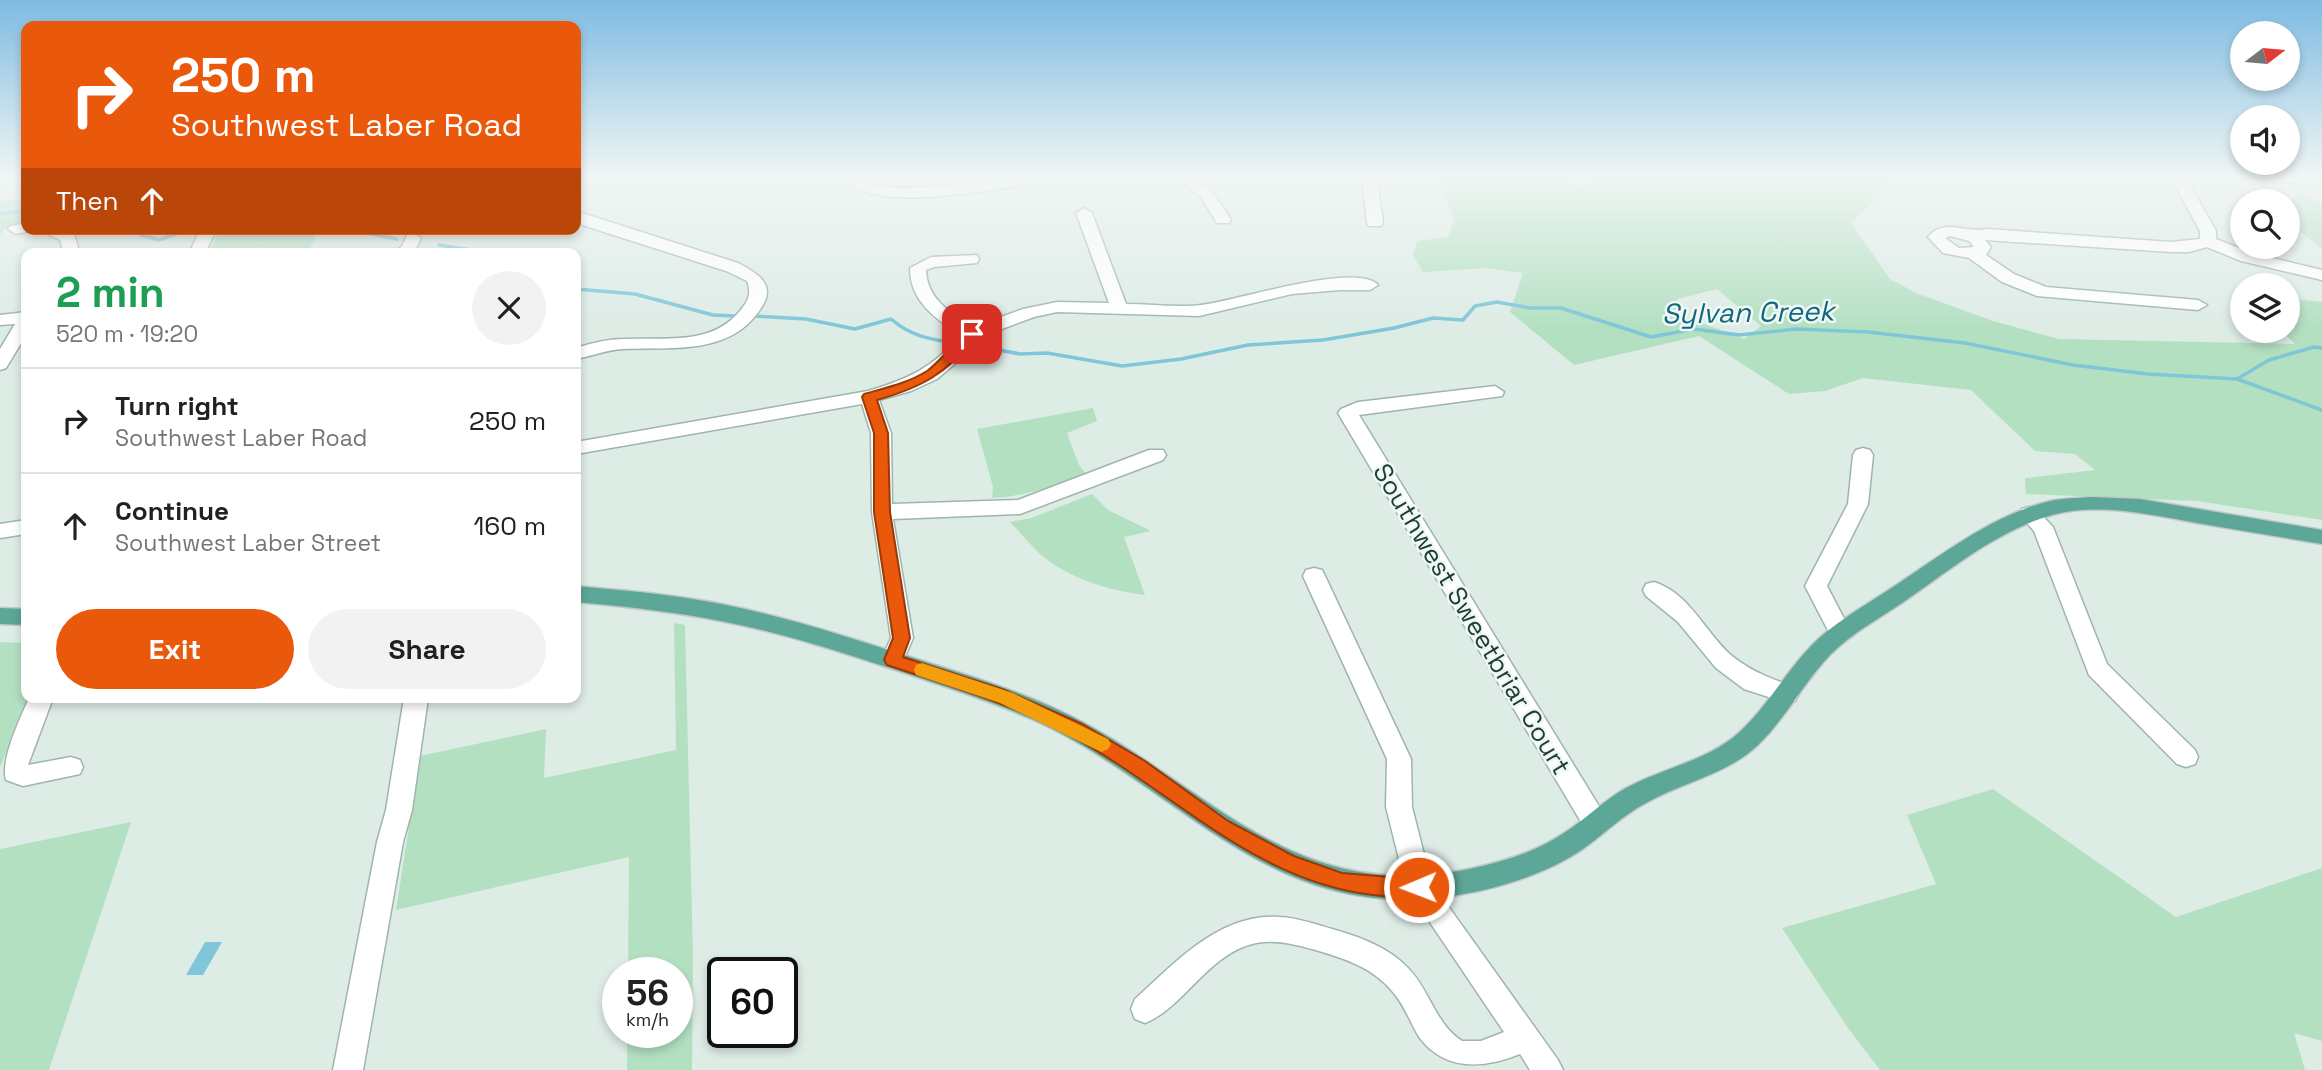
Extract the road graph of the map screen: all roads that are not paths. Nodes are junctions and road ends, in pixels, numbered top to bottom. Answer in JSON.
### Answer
{"nodes":[{"id":1,"x":606,"y":228,"type":"edge"},
{"id":2,"x":1090,"y":228,"type":"edge"},
{"id":3,"x":2206,"y":228,"type":"edge"},
{"id":4,"x":413,"y":238,"type":"dead end"},
{"id":5,"x":2208,"y":242,"type":"junction"},
{"id":6,"x":409,"y":248,"type":"edge"},
{"id":7,"x":971,"y":259,"type":"dead end"},
{"id":8,"x":2322,"y":275,"type":"edge"},
{"id":9,"x":1370,"y":285,"type":"dead end"},
{"id":10,"x":2198,"y":305,"type":"dead end"},
{"id":11,"x":1119,"y":308,"type":"junction"},
{"id":12,"x":21,"y":318,"type":"edge"},
{"id":13,"x":0,"y":320,"type":"edge"},
{"id":14,"x":21,"y":327,"type":"edge"},
{"id":15,"x":972,"y":334,"type":"junction"},
{"id":16,"x":581,"y":353,"type":"edge"},
{"id":17,"x":0,"y":364,"type":"edge"},
{"id":18,"x":1495,"y":392,"type":"dead end"},
{"id":19,"x":869,"y":397,"type":"junction"},
{"id":20,"x":581,"y":447,"type":"edge"},
{"id":21,"x":1156,"y":455,"type":"dead end"},
{"id":22,"x":1863,"y":455,"type":"dead end"},
{"id":23,"x":882,"y":512,"type":"junction"},
{"id":24,"x":2029,"y":514,"type":"junction"},
{"id":25,"x":21,"y":528,"type":"edge"},
{"id":26,"x":0,"y":531,"type":"edge"},
{"id":27,"x":2322,"y":537,"type":"edge"},
{"id":28,"x":1311,"y":584,"type":"dead end"},
{"id":29,"x":1654,"y":590,"type":"dead end"},
{"id":30,"x":581,"y":595,"type":"edge"},
{"id":31,"x":0,"y":616,"type":"edge"},
{"id":32,"x":21,"y":617,"type":"edge"},
{"id":33,"x":1840,"y":632,"type":"junction"},
{"id":34,"x":893,"y":660,"type":"junction"},
{"id":35,"x":1787,"y":694,"type":"junction"},
{"id":36,"x":39,"y":703,"type":"edge"},
{"id":37,"x":415,"y":703,"type":"edge"},
{"id":38,"x":2186,"y":757,"type":"dead end"},
{"id":39,"x":71,"y":767,"type":"dead end"},
{"id":40,"x":1596,"y":824,"type":"junction"},
{"id":41,"x":1419,"y":887,"type":"junction"},
{"id":42,"x":1145,"y":1009,"type":"dead end"},
{"id":43,"x":1524,"y":1037,"type":"junction"},
{"id":44,"x":348,"y":1070,"type":"edge"},
{"id":45,"x":1548,"y":1070,"type":"edge"}],
"edges":[{"from":1,"to":16,"type":"street"},
{"from":2,"to":11,"type":"street"},
{"from":3,"to":5,"type":"street"},
{"from":4,"to":6,"type":"street"},
{"from":5,"to":8,"type":"street"},
{"from":5,"to":10,"type":"street"},
{"from":7,"to":15,"type":"street"},
{"from":9,"to":11,"type":"street"},
{"from":11,"to":15,"type":"street"},
{"from":12,"to":13,"type":"street"},
{"from":14,"to":17,"type":"street"},
{"from":15,"to":19,"type":"street"},
{"from":18,"to":40,"type":"street","name":"Southwest Sweetbriar Court"},
{"from":19,"to":20,"type":"street"},
{"from":19,"to":23,"type":"street"},
{"from":21,"to":23,"type":"street"},
{"from":22,"to":33,"type":"street"},
{"from":23,"to":34,"type":"street"},
{"from":24,"to":27,"type":"main road"},
{"from":24,"to":33,"type":"main road"},
{"from":24,"to":38,"type":"street"},
{"from":25,"to":26,"type":"street"},
{"from":28,"to":41,"type":"street"},
{"from":29,"to":35,"type":"street"},
{"from":30,"to":34,"type":"main road"},
{"from":31,"to":32,"type":"main road"},
{"from":33,"to":35,"type":"main road"},
{"from":34,"to":41,"type":"main road"},
{"from":35,"to":40,"type":"main road"},
{"from":36,"to":39,"type":"street"},
{"from":37,"to":44,"type":"street"},
{"from":40,"to":41,"type":"main road"},
{"from":41,"to":43,"type":"street"},
{"from":42,"to":43,"type":"street"},
{"from":43,"to":45,"type":"street"}]}
